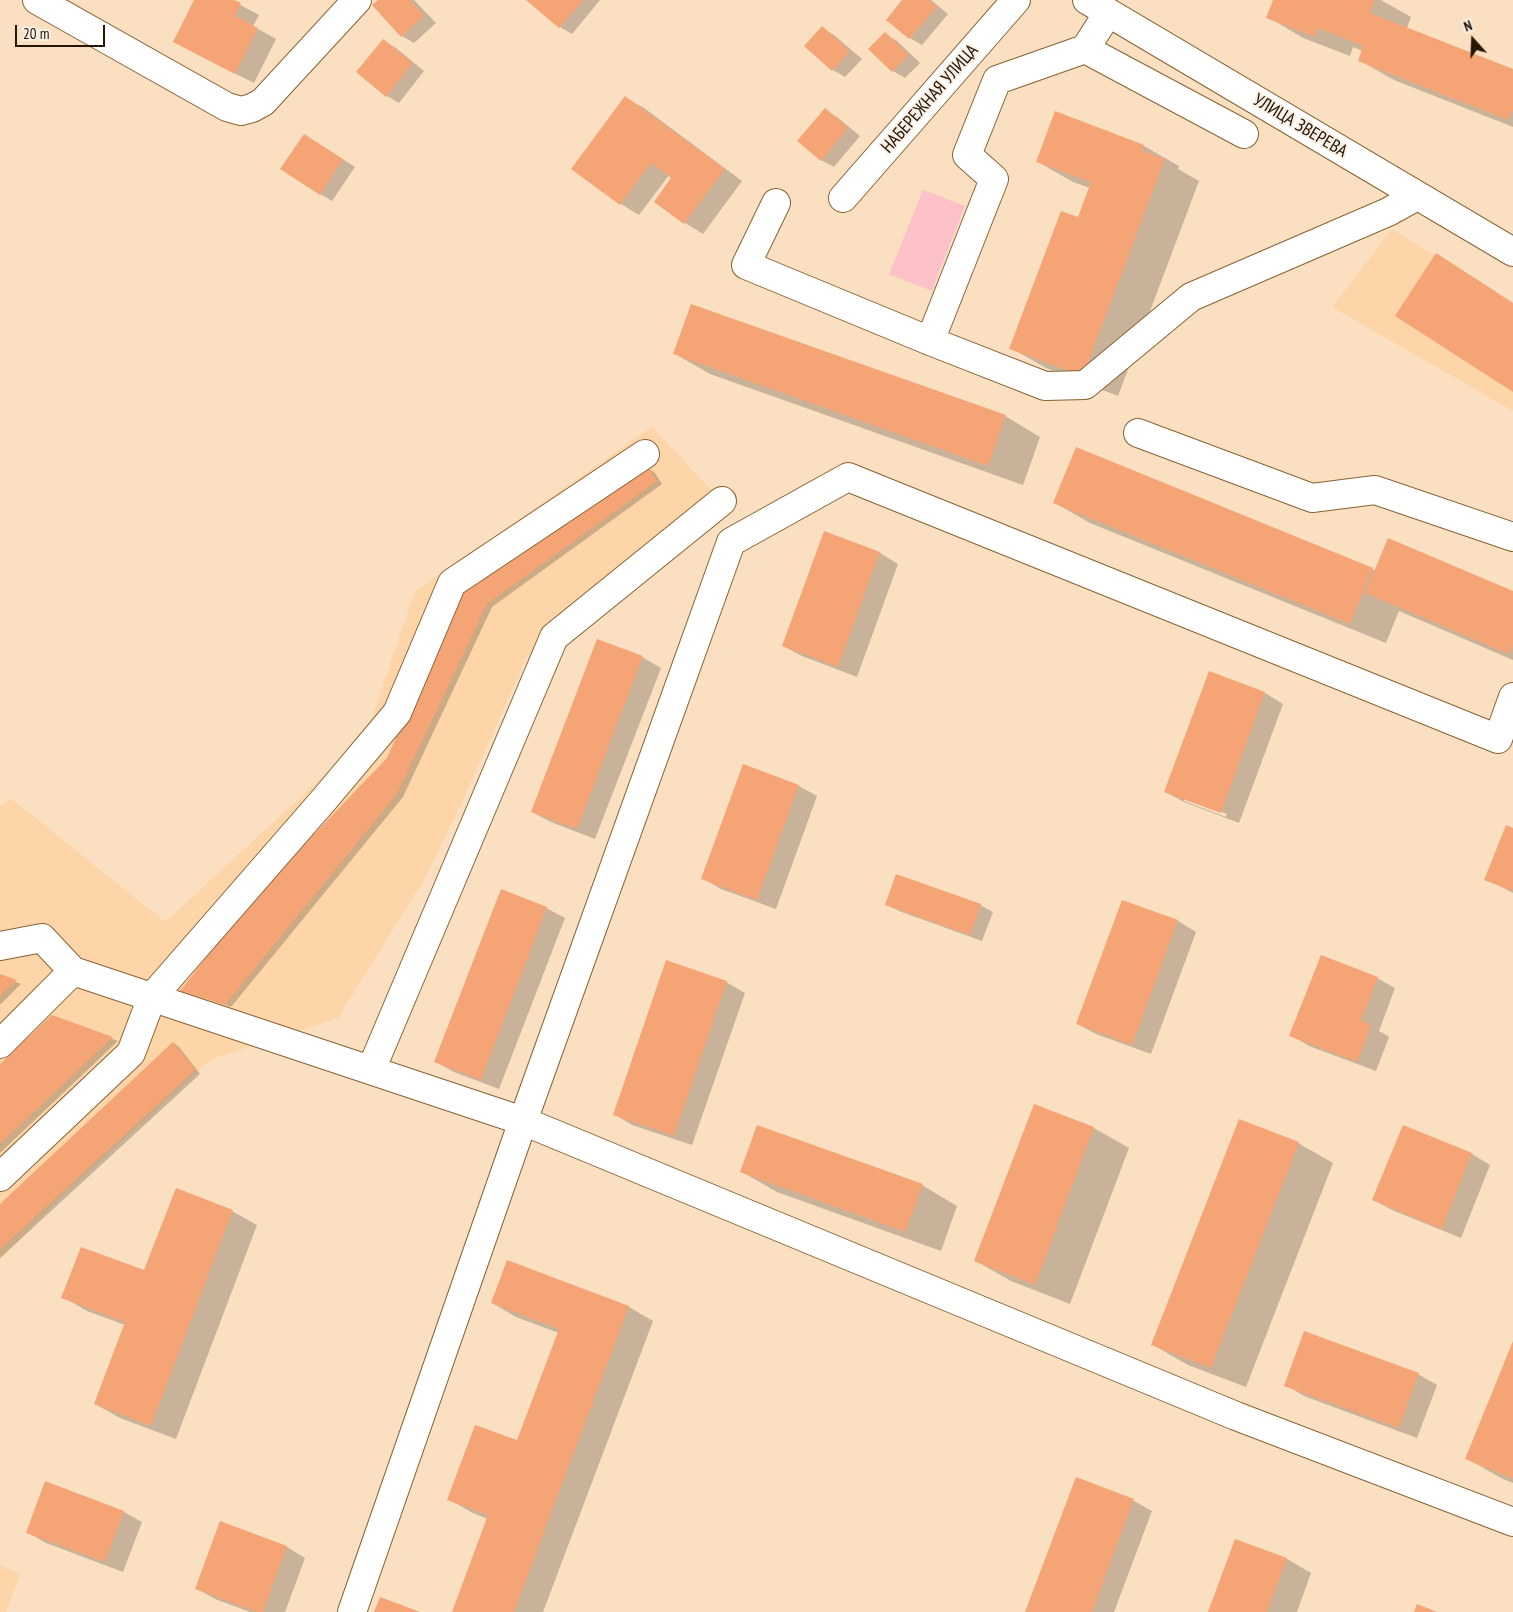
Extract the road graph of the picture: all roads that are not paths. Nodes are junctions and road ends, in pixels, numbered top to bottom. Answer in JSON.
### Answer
{"nodes":[{"id":1,"x":37,"y":0,"type":"edge"},
{"id":2,"x":357,"y":0,"type":"edge"},
{"id":3,"x":1016,"y":0,"type":"edge"},
{"id":4,"x":1097,"y":6,"type":"edge"},
{"id":5,"x":1085,"y":49,"type":"junction"},
{"id":6,"x":1244,"y":134,"type":"dead end"},
{"id":7,"x":1417,"y":196,"type":"junction"},
{"id":8,"x":843,"y":198,"type":"dead end"},
{"id":9,"x":776,"y":203,"type":"dead end"},
{"id":10,"x":1513,"y":252,"type":"edge"},
{"id":11,"x":930,"y":341,"type":"junction"},
{"id":12,"x":1138,"y":433,"type":"dead end"},
{"id":13,"x":645,"y":454,"type":"dead end"},
{"id":14,"x":722,"y":501,"type":"dead end"},
{"id":15,"x":1513,"y":536,"type":"edge"},
{"id":16,"x":1513,"y":697,"type":"edge"},
{"id":17,"x":1505,"y":741,"type":"edge"},
{"id":18,"x":0,"y":946,"type":"edge"},
{"id":19,"x":73,"y":970,"type":"junction"},
{"id":20,"x":152,"y":997,"type":"junction"},
{"id":21,"x":0,"y":1044,"type":"edge"},
{"id":22,"x":371,"y":1070,"type":"junction"},
{"id":23,"x":524,"y":1121,"type":"junction"},
{"id":24,"x":0,"y":1177,"type":"edge"},
{"id":25,"x":1513,"y":1522,"type":"edge"},
{"id":26,"x":352,"y":1612,"type":"edge"}],
"edges":[{"from":1,"to":2,"type":"street"},
{"from":3,"to":8,"type":"street","name":"НАБЕРЕЖНАЯ УЛИЦА"},
{"from":4,"to":5,"type":"street"},
{"from":4,"to":7,"type":"street","name":"УЛИЦА ЗВЕРЕВА"},
{"from":5,"to":6,"type":"street"},
{"from":5,"to":11,"type":"street"},
{"from":7,"to":10,"type":"street","name":"УЛИЦА ЗВЕРЕВА"},
{"from":7,"to":11,"type":"street"},
{"from":9,"to":11,"type":"street"},
{"from":12,"to":15,"type":"street"},
{"from":13,"to":20,"type":"street"},
{"from":14,"to":22,"type":"street"},
{"from":16,"to":17,"type":"street"},
{"from":17,"to":23,"type":"street"},
{"from":18,"to":19,"type":"street"},
{"from":19,"to":20,"type":"street"},
{"from":19,"to":21,"type":"street"},
{"from":20,"to":22,"type":"street"},
{"from":20,"to":24,"type":"street"},
{"from":22,"to":23,"type":"street"},
{"from":23,"to":25,"type":"street"},
{"from":23,"to":26,"type":"street"}]}
